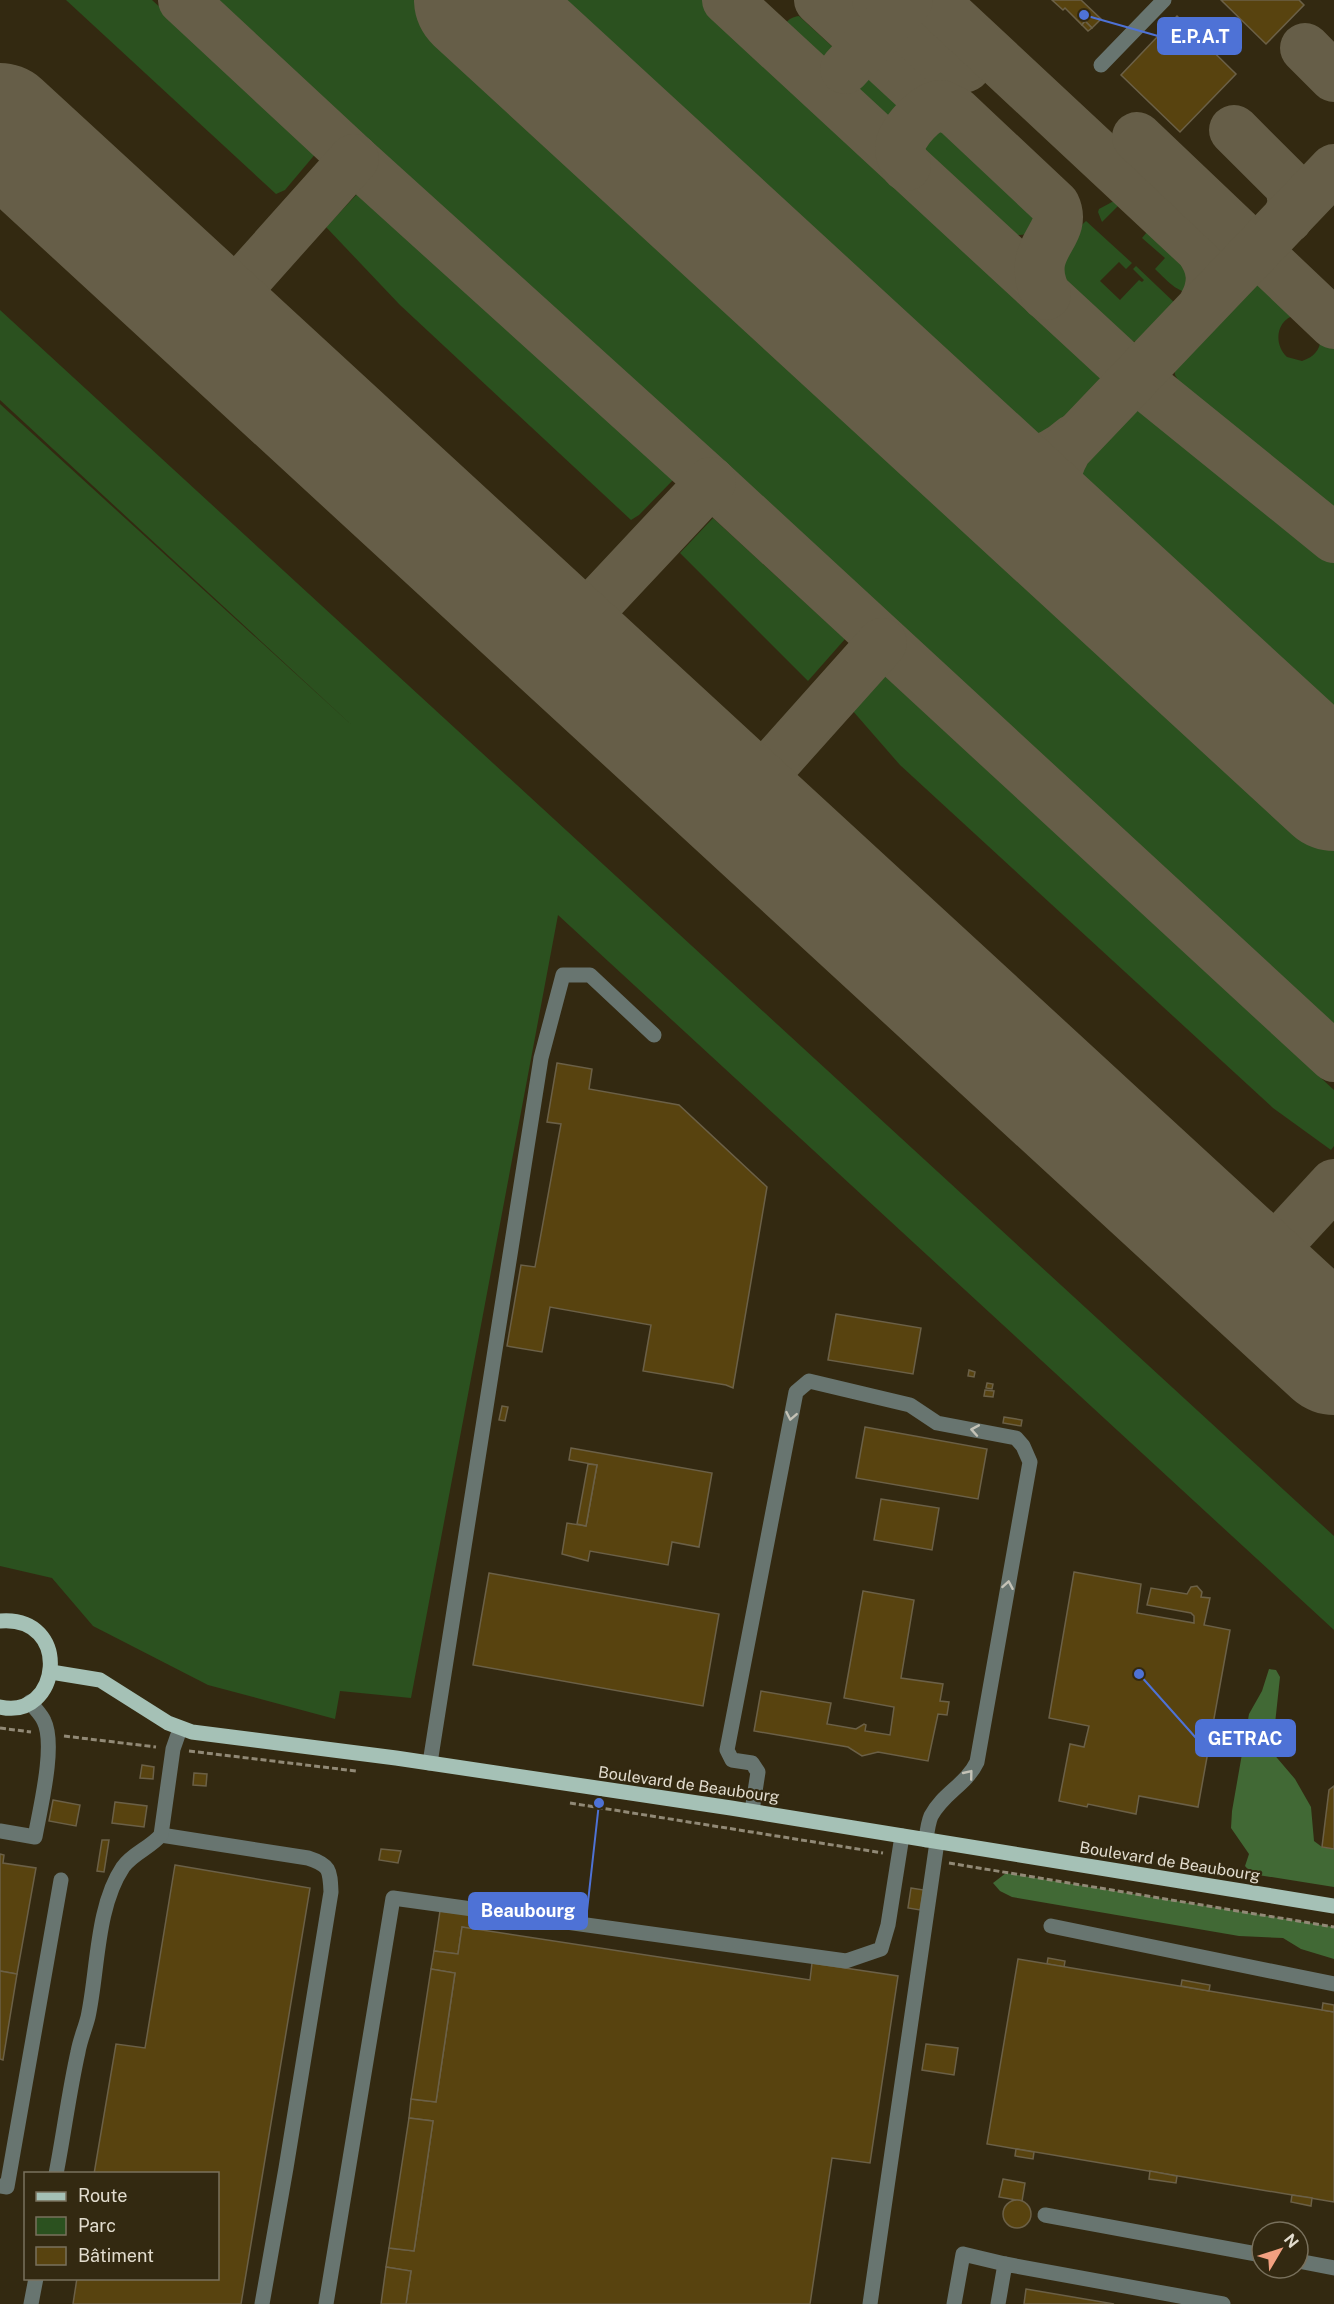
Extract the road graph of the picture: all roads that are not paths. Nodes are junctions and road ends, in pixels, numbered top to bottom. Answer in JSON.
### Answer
{"nodes":[{"id":1,"x":1164,"y":0,"type":"edge"},
{"id":2,"x":1101,"y":65,"type":"dead end"},
{"id":3,"x":654,"y":1035,"type":"dead end"},
{"id":4,"x":0,"y":1621,"type":"edge"},
{"id":5,"x":51,"y":1672,"type":"junction"},
{"id":6,"x":30,"y":1702,"type":"junction"},
{"id":7,"x":0,"y":1707,"type":"edge"},
{"id":8,"x":180,"y":1729,"type":"junction"},
{"id":9,"x":430,"y":1763,"type":"junction"},
{"id":10,"x":752,"y":1811,"type":"junction"},
{"id":11,"x":0,"y":1831,"type":"edge"},
{"id":12,"x":161,"y":1835,"type":"junction"},
{"id":13,"x":902,"y":1836,"type":"junction"},
{"id":14,"x":932,"y":1841,"type":"junction"},
{"id":15,"x":61,"y":1880,"type":"dead end"},
{"id":16,"x":1334,"y":1906,"type":"edge"},
{"id":17,"x":1051,"y":1926,"type":"dead end"},
{"id":18,"x":1334,"y":1984,"type":"edge"},
{"id":19,"x":56,"y":2172,"type":"edge"},
{"id":20,"x":0,"y":2186,"type":"edge"},
{"id":21,"x":1045,"y":2215,"type":"dead end"},
{"id":22,"x":1250,"y":2252,"type":"edge"},
{"id":23,"x":1310,"y":2263,"type":"edge"},
{"id":24,"x":1005,"y":2264,"type":"junction"},
{"id":25,"x":1334,"y":2268,"type":"edge"},
{"id":26,"x":36,"y":2280,"type":"edge"},
{"id":27,"x":31,"y":2304,"type":"edge"},
{"id":28,"x":262,"y":2304,"type":"edge"},
{"id":29,"x":326,"y":2304,"type":"edge"},
{"id":30,"x":870,"y":2304,"type":"edge"},
{"id":31,"x":954,"y":2304,"type":"edge"},
{"id":32,"x":998,"y":2304,"type":"edge"},
{"id":33,"x":1223,"y":2304,"type":"edge"}],
"edges":[{"from":1,"to":2,"type":"lane"},
{"from":3,"to":9,"type":"lane"},
{"from":4,"to":5,"type":"main road"},
{"from":5,"to":6,"type":"main road"},
{"from":5,"to":8,"type":"main road","name":"Boulevard de Beaubourg"},
{"from":6,"to":7,"type":"main road"},
{"from":6,"to":11,"type":"lane"},
{"from":8,"to":9,"type":"main road","name":"Boulevard de Beaubourg"},
{"from":8,"to":12,"type":"lane"},
{"from":9,"to":10,"type":"main road","name":"Boulevard de Beaubourg"},
{"from":10,"to":13,"type":"main road","name":"Boulevard de Beaubourg"},
{"from":14,"to":10,"type":"lane","one_way":true},
{"from":12,"to":19,"type":"lane"},
{"from":12,"to":28,"type":"lane"},
{"from":13,"to":14,"type":"main road","name":"Boulevard de Beaubourg"},
{"from":13,"to":29,"type":"lane"},
{"from":14,"to":16,"type":"main road","name":"Boulevard de Beaubourg"},
{"from":14,"to":30,"type":"lane"},
{"from":15,"to":20,"type":"lane"},
{"from":17,"to":18,"type":"lane"},
{"from":21,"to":22,"type":"lane"},
{"from":23,"to":25,"type":"lane"},
{"from":24,"to":31,"type":"lane"},
{"from":24,"to":32,"type":"lane"},
{"from":24,"to":33,"type":"lane"},
{"from":26,"to":27,"type":"lane"}]}
